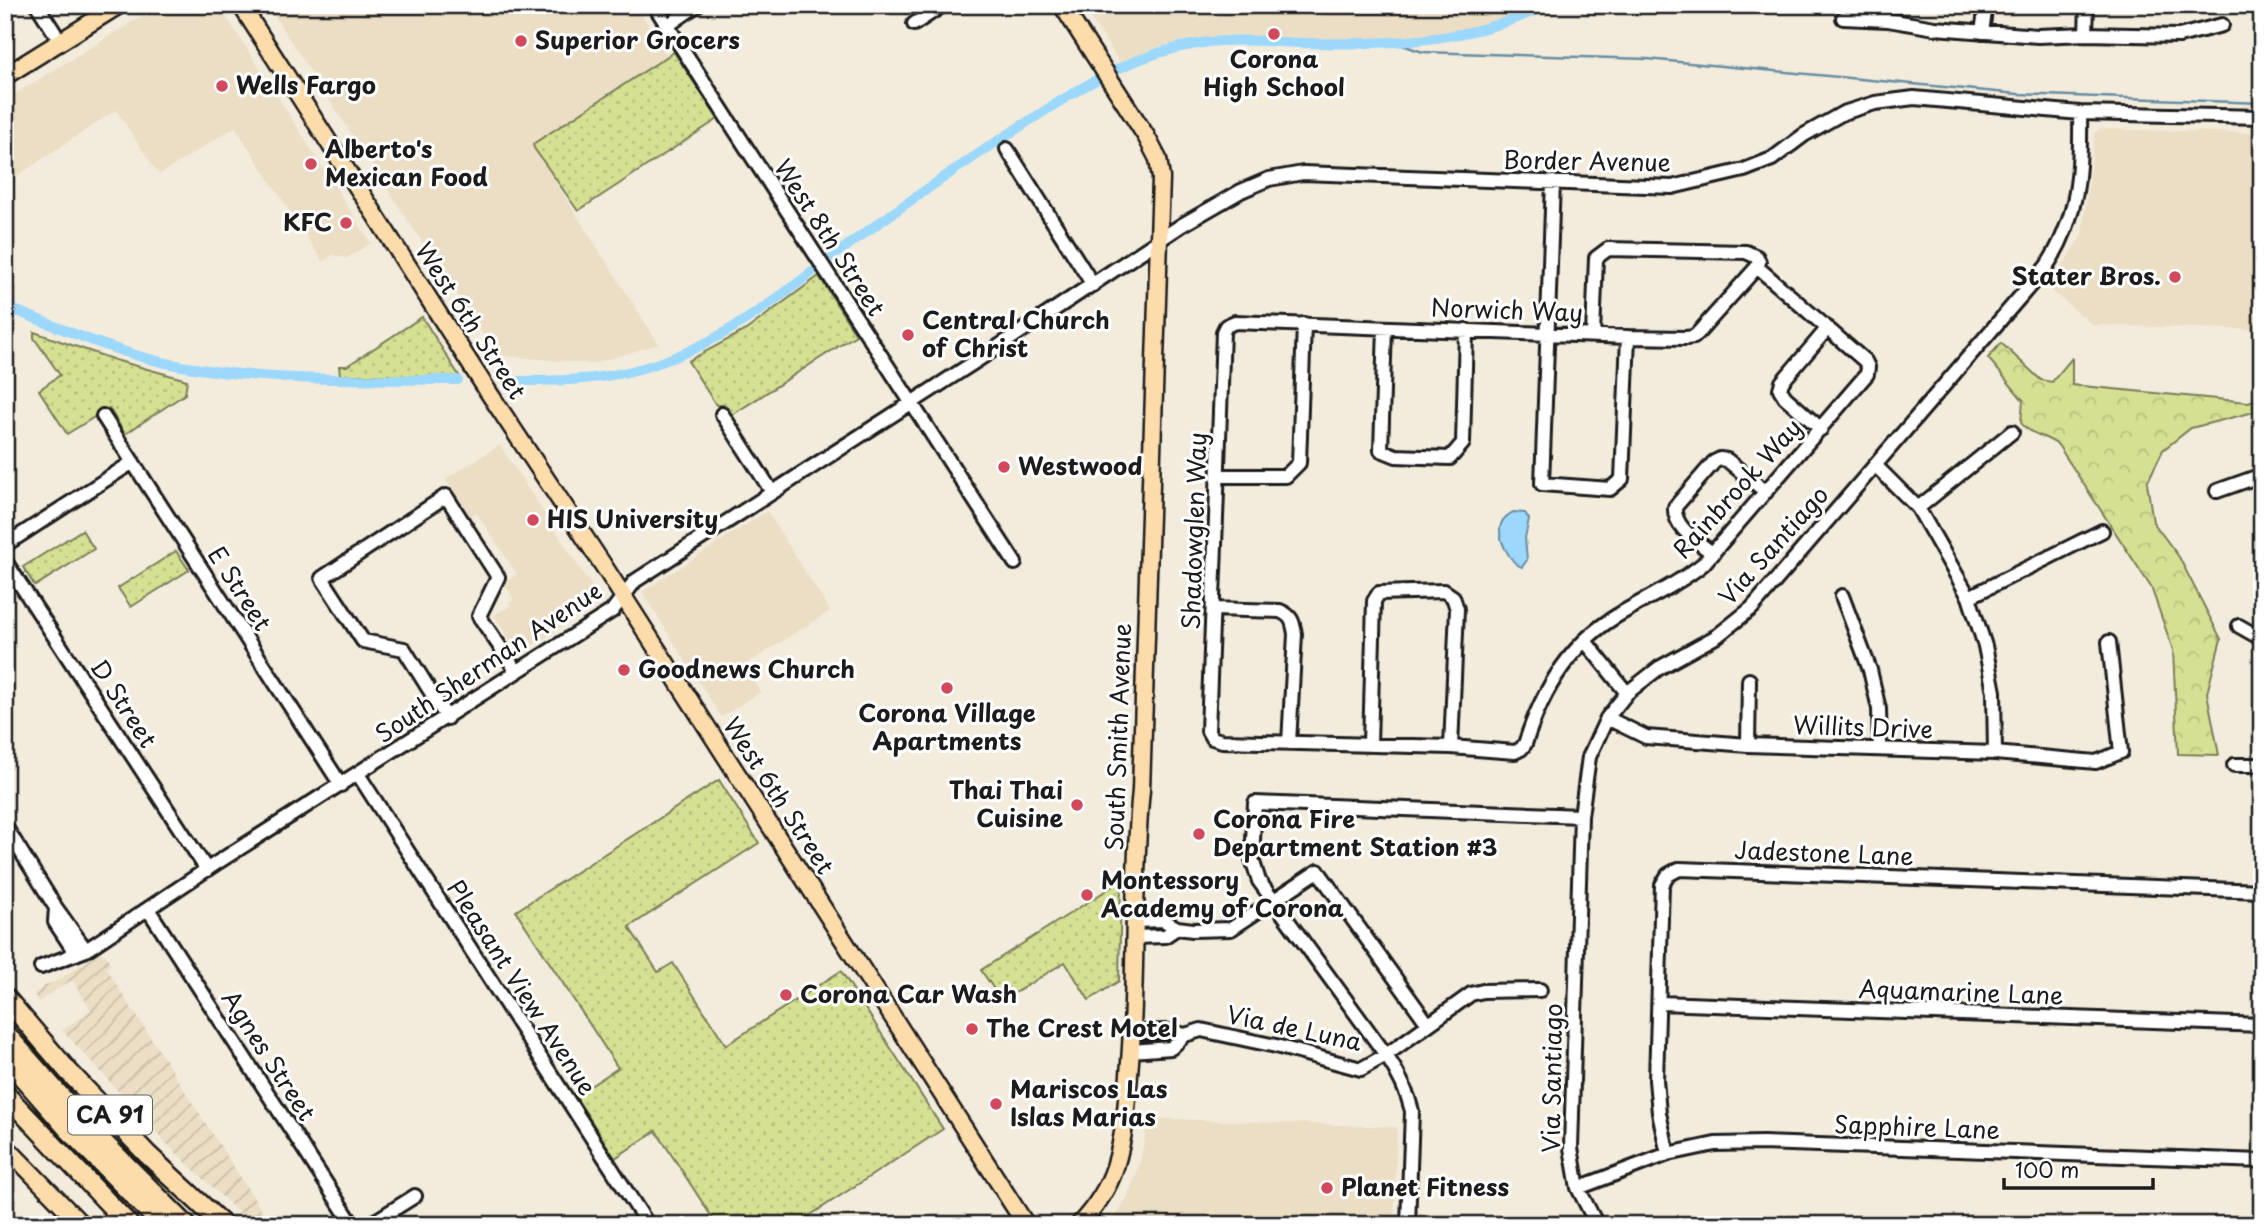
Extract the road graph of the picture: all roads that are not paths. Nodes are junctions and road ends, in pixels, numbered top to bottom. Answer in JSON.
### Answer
{"nodes":[{"id":1,"x":37,"y":5,"type":"edge"},
{"id":2,"x":119,"y":5,"type":"edge"},
{"id":3,"x":241,"y":5,"type":"edge"},
{"id":4,"x":654,"y":5,"type":"edge"},
{"id":5,"x":697,"y":5,"type":"edge"},
{"id":6,"x":943,"y":5,"type":"edge"},
{"id":7,"x":1062,"y":5,"type":"edge"},
{"id":8,"x":1890,"y":5,"type":"edge"},
{"id":9,"x":1986,"y":5,"type":"edge"},
{"id":10,"x":2087,"y":5,"type":"edge"},
{"id":11,"x":1843,"y":18,"type":"dead end"},
{"id":12,"x":1888,"y":20,"type":"junction"},
{"id":13,"x":914,"y":24,"type":"dead end"},
{"id":14,"x":2222,"y":25,"type":"dead end"},
{"id":15,"x":667,"y":26,"type":"junction"},
{"id":16,"x":1982,"y":32,"type":"junction"},
{"id":17,"x":2086,"y":34,"type":"junction"},
{"id":18,"x":60,"y":41,"type":"junction"},
{"id":19,"x":5,"y":76,"type":"edge"},
{"id":20,"x":2080,"y":113,"type":"junction"},
{"id":21,"x":2262,"y":117,"type":"edge"},
{"id":22,"x":1007,"y":149,"type":"dead end"},
{"id":23,"x":1553,"y":182,"type":"junction"},
{"id":24,"x":1160,"y":239,"type":"junction"},
{"id":25,"x":1756,"y":267,"type":"junction"},
{"id":26,"x":1093,"y":285,"type":"junction"},
{"id":27,"x":1304,"y":324,"type":"junction"},
{"id":28,"x":1226,"y":326,"type":"joint"},
{"id":29,"x":1385,"y":328,"type":"junction"},
{"id":30,"x":1827,"y":329,"type":"junction"},
{"id":31,"x":1466,"y":330,"type":"junction"},
{"id":32,"x":1547,"y":333,"type":"junction"},
{"id":33,"x":1593,"y":335,"type":"junction"},
{"id":34,"x":1628,"y":337,"type":"junction"},
{"id":35,"x":911,"y":403,"type":"junction"},
{"id":36,"x":722,"y":414,"type":"dead end"},
{"id":37,"x":103,"y":416,"type":"dead end"},
{"id":38,"x":1821,"y":429,"type":"junction"},
{"id":39,"x":2011,"y":432,"type":"dead end"},
{"id":40,"x":133,"y":462,"type":"junction"},
{"id":41,"x":1875,"y":465,"type":"junction"},
{"id":42,"x":2262,"y":475,"type":"edge"},
{"id":43,"x":1218,"y":476,"type":"junction"},
{"id":44,"x":2217,"y":491,"type":"dead end"},
{"id":45,"x":772,"y":492,"type":"junction"},
{"id":46,"x":1766,"y":492,"type":"junction"},
{"id":47,"x":1919,"y":508,"type":"junction"},
{"id":48,"x":2102,"y":531,"type":"dead end"},
{"id":49,"x":5,"y":545,"type":"edge"},
{"id":50,"x":1713,"y":554,"type":"junction"},
{"id":51,"x":5,"y":561,"type":"edge"},
{"id":52,"x":1015,"y":563,"type":"dead end"},
{"id":53,"x":1842,"y":596,"type":"dead end"},
{"id":54,"x":623,"y":597,"type":"junction"},
{"id":55,"x":1969,"y":597,"type":"junction"},
{"id":56,"x":1213,"y":609,"type":"junction"},
{"id":57,"x":2239,"y":626,"type":"dead end"},
{"id":58,"x":2262,"y":639,"type":"edge"},
{"id":59,"x":1585,"y":641,"type":"junction"},
{"id":60,"x":2109,"y":642,"type":"dead end"},
{"id":61,"x":517,"y":673,"type":"junction"},
{"id":62,"x":1749,"y":680,"type":"dead end"},
{"id":63,"x":1627,"y":693,"type":"junction"},
{"id":64,"x":447,"y":718,"type":"junction"},
{"id":65,"x":1607,"y":718,"type":"junction"},
{"id":66,"x":1289,"y":743,"type":"junction"},
{"id":67,"x":1370,"y":744,"type":"junction"},
{"id":68,"x":1748,"y":745,"type":"junction"},
{"id":69,"x":1451,"y":747,"type":"junction"},
{"id":70,"x":1880,"y":749,"type":"junction"},
{"id":71,"x":1995,"y":753,"type":"junction"},
{"id":72,"x":2234,"y":765,"type":"dead end"},
{"id":73,"x":2262,"y":765,"type":"edge"},
{"id":74,"x":358,"y":774,"type":"junction"},
{"id":75,"x":341,"y":785,"type":"junction"},
{"id":76,"x":1581,"y":816,"type":"junction"},
{"id":77,"x":5,"y":826,"type":"edge"},
{"id":78,"x":207,"y":870,"type":"junction"},
{"id":79,"x":2262,"y":891,"type":"edge"},
{"id":80,"x":1273,"y":901,"type":"junction"},
{"id":81,"x":148,"y":909,"type":"junction"},
{"id":82,"x":1136,"y":929,"type":"junction"},
{"id":83,"x":81,"y":952,"type":"junction"},
{"id":84,"x":41,"y":967,"type":"dead end"},
{"id":85,"x":1540,"y":990,"type":"dead end"},
{"id":86,"x":5,"y":996,"type":"edge"},
{"id":87,"x":1660,"y":1003,"type":"junction"},
{"id":88,"x":1428,"y":1024,"type":"junction"},
{"id":89,"x":2262,"y":1025,"type":"edge"},
{"id":90,"x":5,"y":1032,"type":"edge"},
{"id":91,"x":1132,"y":1032,"type":"junction"},
{"id":92,"x":1185,"y":1035,"type":"junction"},
{"id":93,"x":1131,"y":1051,"type":"junction"},
{"id":94,"x":1386,"y":1055,"type":"junction"},
{"id":95,"x":5,"y":1057,"type":"edge"},
{"id":96,"x":5,"y":1094,"type":"edge"},
{"id":97,"x":5,"y":1146,"type":"edge"},
{"id":98,"x":1668,"y":1154,"type":"junction"},
{"id":99,"x":2262,"y":1161,"type":"edge"},
{"id":100,"x":1578,"y":1188,"type":"junction"},
{"id":101,"x":415,"y":1196,"type":"dead end"},
{"id":102,"x":82,"y":1225,"type":"edge"},
{"id":103,"x":129,"y":1225,"type":"edge"},
{"id":104,"x":162,"y":1225,"type":"edge"},
{"id":105,"x":186,"y":1225,"type":"edge"},
{"id":106,"x":223,"y":1225,"type":"edge"},
{"id":107,"x":353,"y":1225,"type":"edge"},
{"id":108,"x":369,"y":1225,"type":"edge"},
{"id":109,"x":648,"y":1225,"type":"edge"},
{"id":110,"x":1026,"y":1225,"type":"edge"},
{"id":111,"x":1079,"y":1225,"type":"edge"},
{"id":112,"x":1408,"y":1225,"type":"edge"},
{"id":113,"x":1597,"y":1225,"type":"edge"}],
"edges":[{"from":1,"to":18,"type":"street"},
{"from":2,"to":18,"type":"main road"},
{"from":3,"to":54,"type":"main road","name":"West 6th Street"},
{"from":4,"to":15,"type":"street","name":"West 8th Street"},
{"from":5,"to":15,"type":"street"},
{"from":6,"to":13,"type":"street"},
{"from":7,"to":24,"type":"main road","name":"South Smith Avenue"},
{"from":8,"to":12,"type":"street"},
{"from":9,"to":16,"type":"street"},
{"from":10,"to":17,"type":"street"},
{"from":11,"to":12,"type":"street"},
{"from":12,"to":16,"type":"street"},
{"from":14,"to":17,"type":"street"},
{"from":15,"to":35,"type":"street","name":"West 8th Street"},
{"from":16,"to":17,"type":"street"},
{"from":18,"to":19,"type":"main road"},
{"from":20,"to":21,"type":"street","name":"Border Avenue"},
{"from":20,"to":23,"type":"street","name":"Border Avenue"},
{"from":20,"to":41,"type":"street","name":"Via Santiago"},
{"from":22,"to":26,"type":"street"},
{"from":23,"to":24,"type":"street","name":"Border Avenue"},
{"from":23,"to":32,"type":"street"},
{"from":24,"to":26,"type":"street","name":"South Sherman Avenue"},
{"from":24,"to":82,"type":"main road","name":"South Smith Avenue"},
{"from":25,"to":30,"type":"street"},
{"from":25,"to":33,"type":"street"},
{"from":25,"to":34,"type":"street","name":"Norwich Way"},
{"from":26,"to":35,"type":"street","name":"South Sherman Avenue"},
{"from":27,"to":28,"type":"street","name":"Norwich Way"},
{"from":27,"to":29,"type":"street","name":"Norwich Way"},
{"from":27,"to":43,"type":"street"},
{"from":28,"to":43,"type":"street","name":"Shadowglen Way"},
{"from":29,"to":31,"type":"street","name":"Norwich Way"},
{"from":29,"to":31,"type":"street"},
{"from":30,"to":38,"type":"street"},
{"from":30,"to":38,"type":"street","name":"Rainbrook Way"},
{"from":31,"to":32,"type":"street","name":"Norwich Way"},
{"from":32,"to":33,"type":"street","name":"Norwich Way"},
{"from":32,"to":34,"type":"street"},
{"from":33,"to":34,"type":"street","name":"Norwich Way"},
{"from":35,"to":45,"type":"street","name":"South Sherman Avenue"},
{"from":35,"to":52,"type":"street","name":"West 8th Street"},
{"from":36,"to":45,"type":"street"},
{"from":37,"to":40,"type":"street","name":"E Street"},
{"from":38,"to":46,"type":"street","name":"Rainbrook Way"},
{"from":39,"to":47,"type":"street"},
{"from":40,"to":49,"type":"street"},
{"from":40,"to":75,"type":"street","name":"E Street"},
{"from":41,"to":47,"type":"street"},
{"from":41,"to":63,"type":"street","name":"Via Santiago"},
{"from":42,"to":44,"type":"street"},
{"from":43,"to":56,"type":"street","name":"Shadowglen Way"},
{"from":45,"to":54,"type":"street","name":"South Sherman Avenue"},
{"from":46,"to":50,"type":"street","name":"Rainbrook Way"},
{"from":46,"to":50,"type":"street"},
{"from":47,"to":55,"type":"street"},
{"from":48,"to":55,"type":"street"},
{"from":50,"to":59,"type":"street","name":"Rainbrook Way"},
{"from":51,"to":78,"type":"street","name":"D Street"},
{"from":53,"to":70,"type":"street"},
{"from":54,"to":61,"type":"street","name":"South Sherman Avenue"},
{"from":54,"to":110,"type":"main road","name":"West 6th Street"},
{"from":55,"to":71,"type":"street"},
{"from":56,"to":66,"type":"street"},
{"from":56,"to":66,"type":"street","name":"Shadowglen Way"},
{"from":57,"to":58,"type":"street"},
{"from":59,"to":63,"type":"street"},
{"from":59,"to":69,"type":"street","name":"Rainbrook Way"},
{"from":60,"to":71,"type":"street","name":"Willits Drive"},
{"from":61,"to":64,"type":"street","name":"South Sherman Avenue"},
{"from":61,"to":64,"type":"street"},
{"from":62,"to":68,"type":"street"},
{"from":63,"to":65,"type":"street","name":"Via Santiago"},
{"from":64,"to":74,"type":"street","name":"South Sherman Avenue"},
{"from":65,"to":68,"type":"street","name":"Willits Drive"},
{"from":65,"to":76,"type":"street","name":"Via Santiago"},
{"from":66,"to":67,"type":"street"},
{"from":67,"to":69,"type":"street"},
{"from":67,"to":69,"type":"street"},
{"from":68,"to":70,"type":"street","name":"Willits Drive"},
{"from":70,"to":71,"type":"street","name":"Willits Drive"},
{"from":72,"to":73,"type":"street"},
{"from":74,"to":75,"type":"street","name":"South Sherman Avenue"},
{"from":74,"to":109,"type":"street","name":"Pleasant View Avenue"},
{"from":75,"to":78,"type":"street","name":"South Sherman Avenue"},
{"from":76,"to":80,"type":"street"},
{"from":76,"to":100,"type":"street","name":"Via Santiago"},
{"from":77,"to":83,"type":"street"},
{"from":78,"to":81,"type":"street","name":"South Sherman Avenue"},
{"from":79,"to":87,"type":"street","name":"Jadestone Lane"},
{"from":80,"to":82,"type":"street"},
{"from":80,"to":88,"type":"street"},
{"from":80,"to":94,"type":"street"},
{"from":81,"to":83,"type":"street","name":"South Sherman Avenue"},
{"from":81,"to":107,"type":"street","name":"Agnes Street"},
{"from":82,"to":91,"type":"main road","name":"South Smith Avenue"},
{"from":83,"to":84,"type":"street","name":"South Sherman Avenue"},
{"from":85,"to":88,"type":"street","name":"Via de Luna"},
{"from":86,"to":106,"type":"highway","number":"CA 91"},
{"from":87,"to":89,"type":"street","name":"Aquamarine Lane"},
{"from":87,"to":98,"type":"street","name":"Jadestone Lane"},
{"from":88,"to":94,"type":"street","name":"Via de Luna"},
{"from":90,"to":105,"type":"highway"},
{"from":91,"to":92,"type":"street","name":"Via de Luna"},
{"from":91,"to":93,"type":"main road","name":"South Smith Avenue"},
{"from":92,"to":93,"type":"street","name":"Via de Luna"},
{"from":92,"to":94,"type":"street","name":"Via de Luna"},
{"from":93,"to":111,"type":"main road","name":"South Smith Avenue"},
{"from":94,"to":112,"type":"street"},
{"from":95,"to":104,"type":"highway"},
{"from":96,"to":103,"type":"highway","number":"CA 91"},
{"from":97,"to":102,"type":"main road"},
{"from":98,"to":99,"type":"street","name":"Sapphire Lane"},
{"from":98,"to":100,"type":"street","name":"Sapphire Lane"},
{"from":100,"to":113,"type":"street","name":"Via Santiago"},
{"from":101,"to":108,"type":"street"}]}
